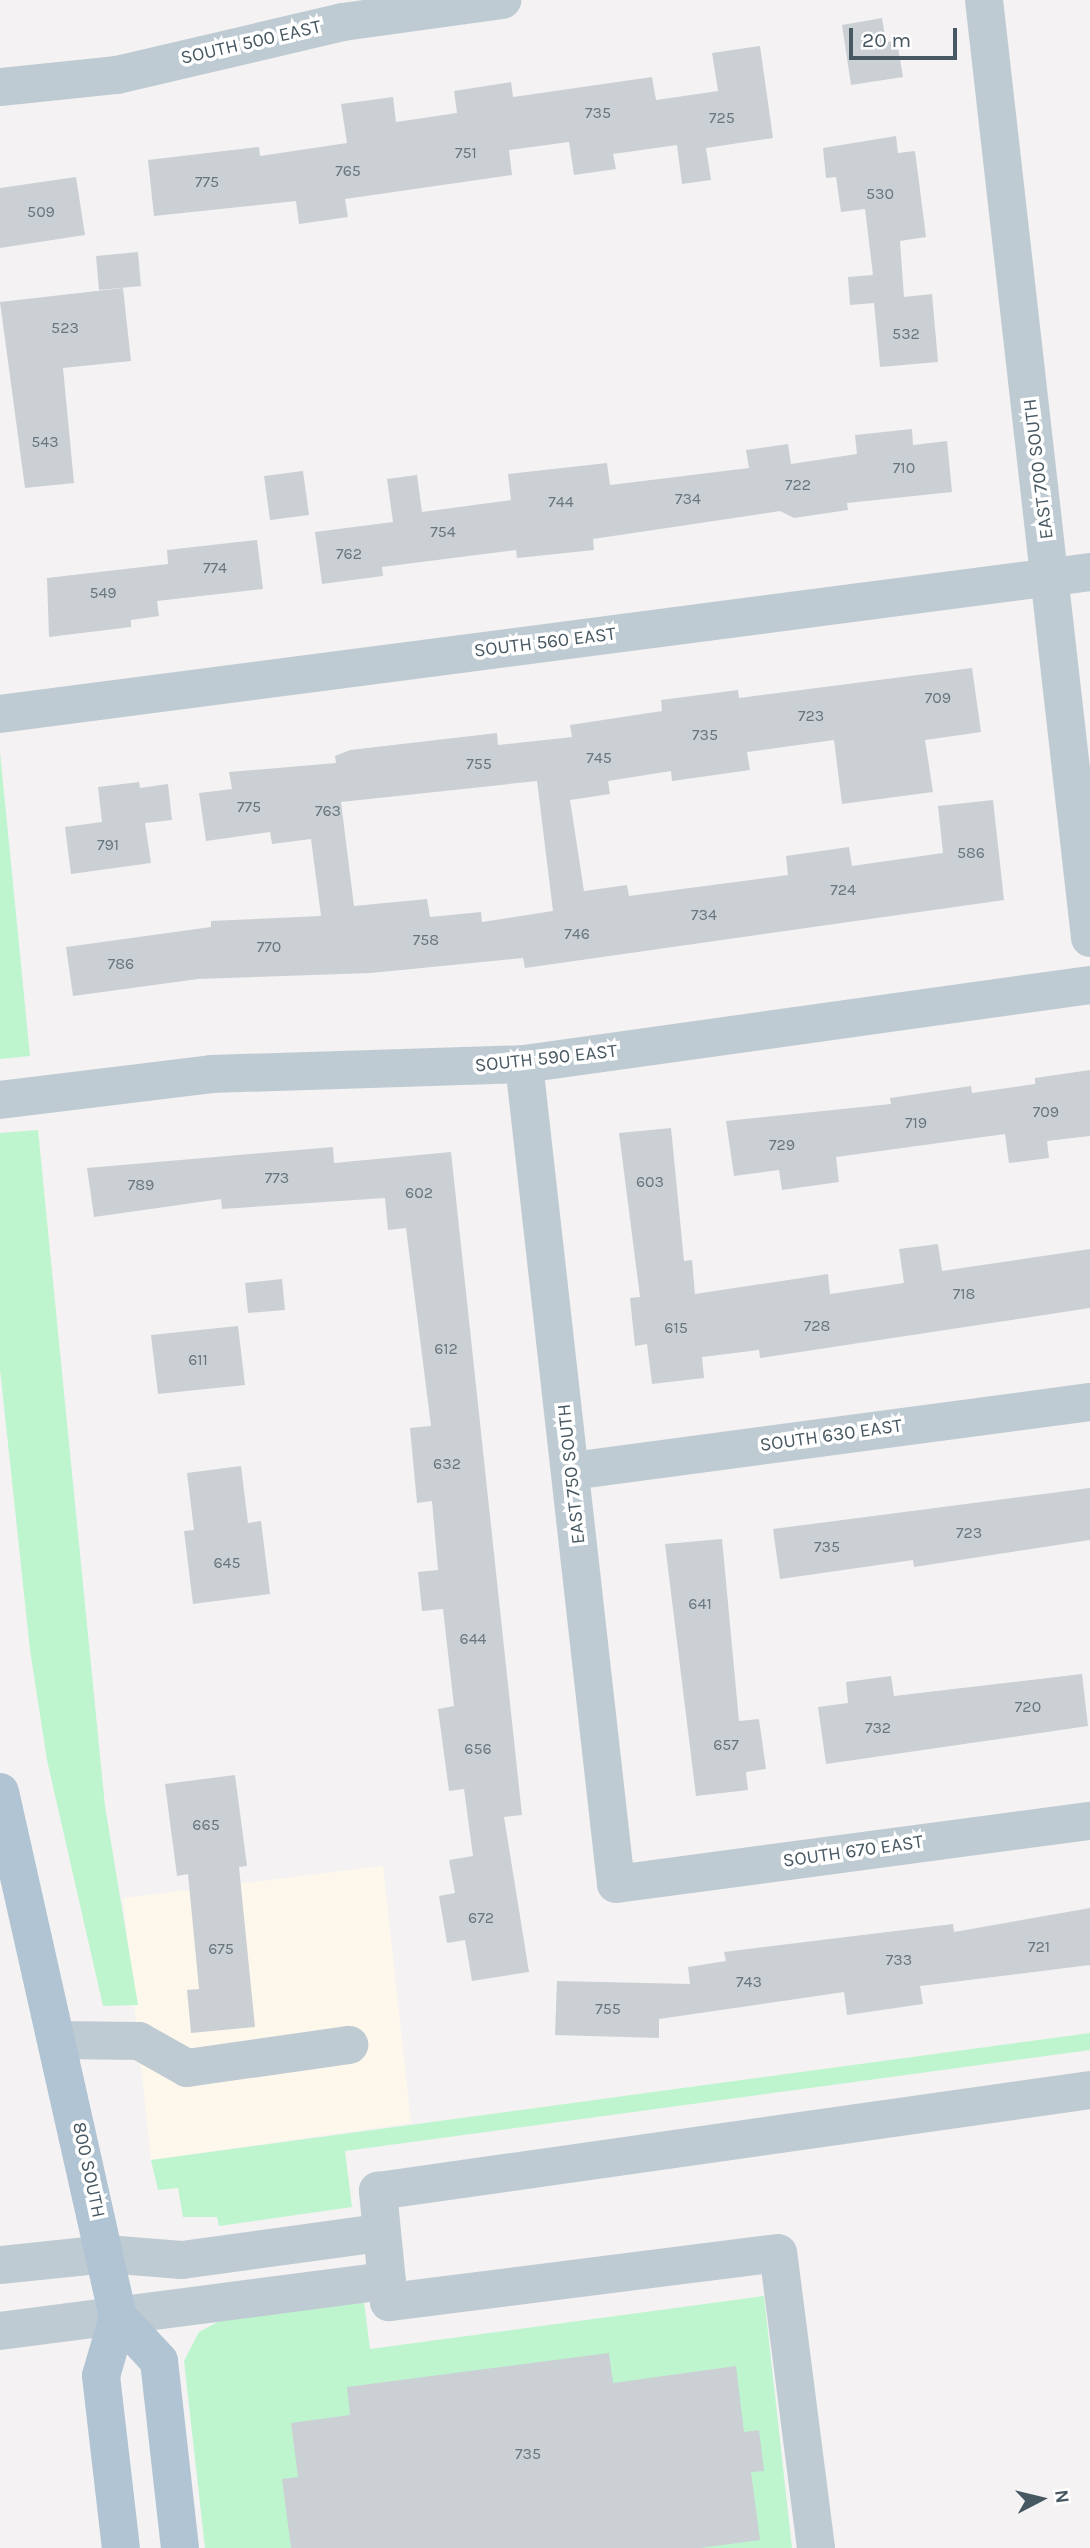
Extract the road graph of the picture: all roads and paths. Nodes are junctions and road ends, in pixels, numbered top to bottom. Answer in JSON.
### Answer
{"nodes":[{"id":1,"x":502,"y":0,"type":"edge"},
{"id":2,"x":984,"y":0,"type":"edge"},
{"id":3,"x":0,"y":87,"type":"edge"},
{"id":4,"x":1090,"y":572,"type":"edge"},
{"id":5,"x":1052,"y":578,"type":"junction"},
{"id":6,"x":0,"y":714,"type":"edge"},
{"id":7,"x":1090,"y":937,"type":"edge"},
{"id":8,"x":1090,"y":985,"type":"edge"},
{"id":9,"x":524,"y":1064,"type":"junction"},
{"id":10,"x":0,"y":1100,"type":"edge"},
{"id":11,"x":1090,"y":1402,"type":"edge"},
{"id":12,"x":572,"y":1471,"type":"junction"},
{"id":13,"x":0,"y":1792,"type":"edge"},
{"id":14,"x":1090,"y":1821,"type":"edge"},
{"id":15,"x":616,"y":1884,"type":"joint"},
{"id":16,"x":58,"y":2032,"type":"junction"},
{"id":17,"x":349,"y":2045,"type":"dead end"},
{"id":18,"x":1090,"y":2090,"type":"edge"},
{"id":19,"x":380,"y":2233,"type":"junction"},
{"id":20,"x":106,"y":2254,"type":"junction"},
{"id":21,"x":0,"y":2265,"type":"edge"},
{"id":22,"x":387,"y":2281,"type":"junction"},
{"id":23,"x":118,"y":2317,"type":"junction"},
{"id":24,"x":0,"y":2331,"type":"edge"},
{"id":25,"x":121,"y":2548,"type":"edge"},
{"id":26,"x":180,"y":2548,"type":"edge"},
{"id":27,"x":816,"y":2548,"type":"edge"}],
"edges":[{"from":1,"to":3,"type":"street","name":"SOUTH 500 EAST"},
{"from":2,"to":5,"type":"street","name":"EAST 700 SOUTH"},
{"from":4,"to":5,"type":"street","name":"SOUTH 560 EAST"},
{"from":5,"to":6,"type":"street","name":"SOUTH 560 EAST"},
{"from":5,"to":7,"type":"street","name":"EAST 700 SOUTH"},
{"from":8,"to":9,"type":"street","name":"SOUTH 590 EAST"},
{"from":9,"to":10,"type":"street","name":"SOUTH 590 EAST"},
{"from":9,"to":12,"type":"street","name":"EAST 750 SOUTH"},
{"from":11,"to":12,"type":"street","name":"SOUTH 630 EAST"},
{"from":12,"to":15,"type":"street","name":"EAST 750 SOUTH"},
{"from":13,"to":16,"type":"main road","name":"800 SOUTH"},
{"from":14,"to":15,"type":"street","name":"SOUTH 670 EAST"},
{"from":16,"to":17,"type":"street"},
{"from":16,"to":20,"type":"main road","name":"800 SOUTH"},
{"from":18,"to":19,"type":"street"},
{"from":19,"to":20,"type":"street"},
{"from":19,"to":22,"type":"street"},
{"from":20,"to":21,"type":"street"},
{"from":20,"to":23,"type":"main road","name":"800 SOUTH"},
{"from":22,"to":23,"type":"street"},
{"from":22,"to":27,"type":"street"},
{"from":23,"to":24,"type":"street"},
{"from":23,"to":25,"type":"main road","name":"800 SOUTH"},
{"from":23,"to":26,"type":"main road"}]}
